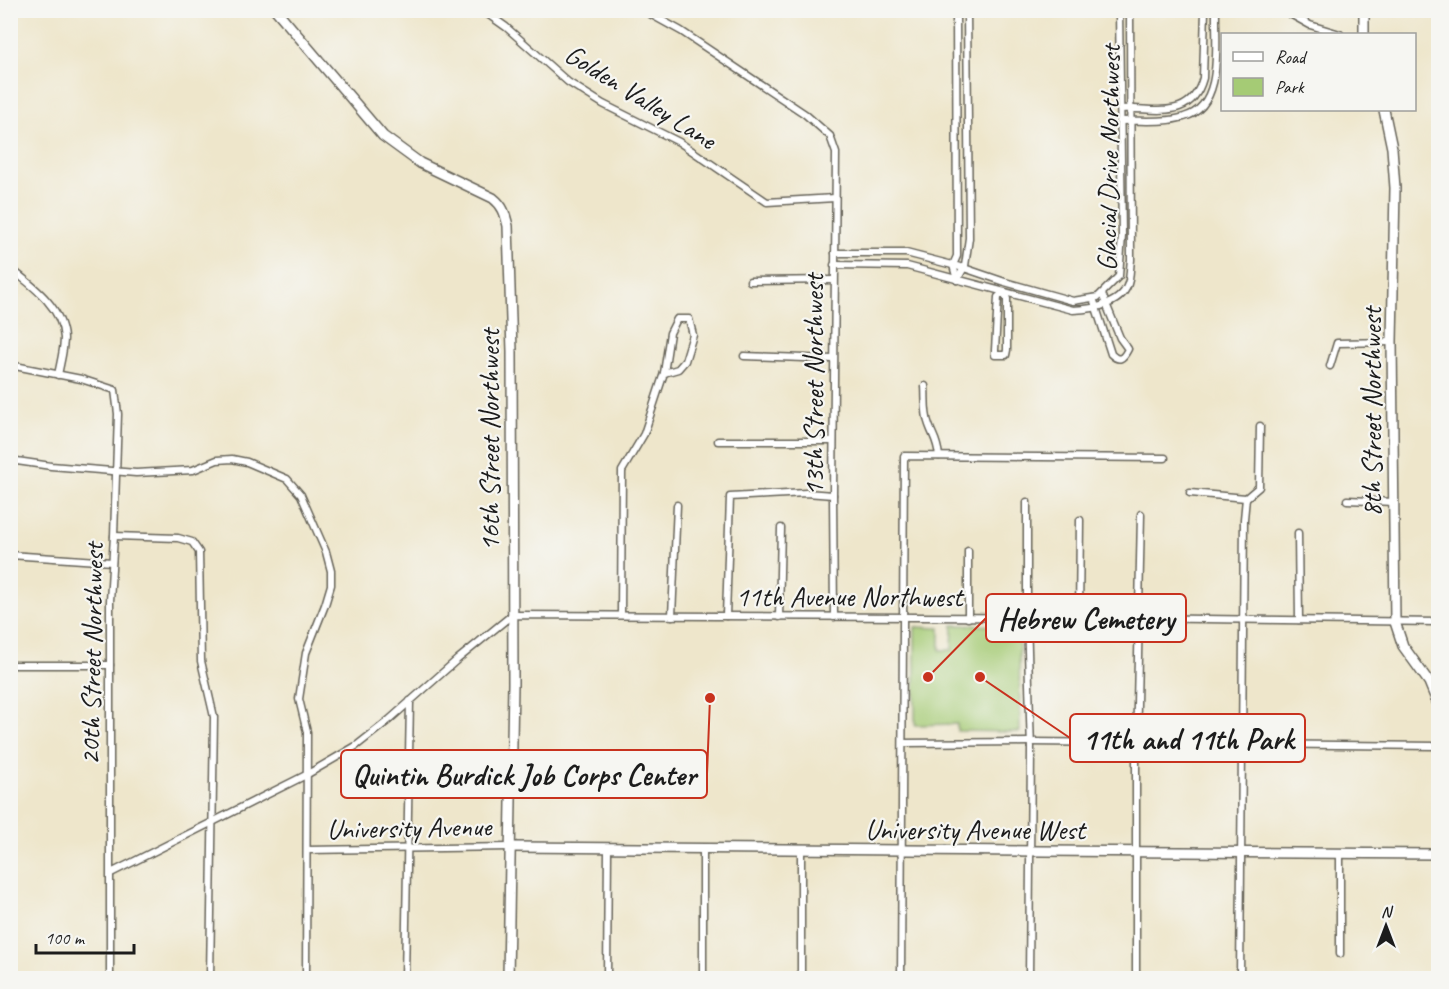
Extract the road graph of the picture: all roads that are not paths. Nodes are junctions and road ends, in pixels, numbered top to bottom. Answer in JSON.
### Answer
{"nodes":[{"id":1,"x":276,"y":10,"type":"edge"},
{"id":2,"x":482,"y":10,"type":"edge"},
{"id":3,"x":643,"y":10,"type":"edge"},
{"id":4,"x":956,"y":10,"type":"edge"},
{"id":5,"x":967,"y":10,"type":"edge"},
{"id":6,"x":1119,"y":10,"type":"edge"},
{"id":7,"x":1130,"y":10,"type":"edge"},
{"id":8,"x":1205,"y":10,"type":"edge"},
{"id":9,"x":1216,"y":10,"type":"edge"},
{"id":10,"x":1283,"y":10,"type":"edge"},
{"id":11,"x":1364,"y":10,"type":"edge"},
{"id":12,"x":1337,"y":33,"type":"edge"},
{"id":13,"x":1364,"y":33,"type":"edge"},
{"id":14,"x":1130,"y":108,"type":"junction"},
{"id":15,"x":1120,"y":109,"type":"junction"},
{"id":16,"x":1384,"y":111,"type":"edge"},
{"id":17,"x":1130,"y":120,"type":"junction"},
{"id":18,"x":1120,"y":121,"type":"junction"},
{"id":19,"x":835,"y":198,"type":"junction"},
{"id":20,"x":835,"y":253,"type":"junction"},
{"id":21,"x":834,"y":265,"type":"junction"},
{"id":22,"x":953,"y":265,"type":"junction"},
{"id":23,"x":10,"y":268,"type":"edge"},
{"id":24,"x":964,"y":268,"type":"junction"},
{"id":25,"x":834,"y":280,"type":"junction"},
{"id":26,"x":957,"y":280,"type":"junction"},
{"id":27,"x":750,"y":281,"type":"dead end"},
{"id":28,"x":1005,"y":282,"type":"junction"},
{"id":29,"x":1004,"y":292,"type":"junction"},
{"id":30,"x":1102,"y":294,"type":"junction"},
{"id":31,"x":1093,"y":298,"type":"junction"},
{"id":32,"x":1106,"y":304,"type":"junction"},
{"id":33,"x":1096,"y":309,"type":"junction"},
{"id":34,"x":1392,"y":342,"type":"junction"},
{"id":35,"x":744,"y":357,"type":"dead end"},
{"id":36,"x":833,"y":359,"type":"junction"},
{"id":37,"x":10,"y":365,"type":"edge"},
{"id":38,"x":1330,"y":366,"type":"dead end"},
{"id":39,"x":664,"y":373,"type":"junction"},
{"id":40,"x":58,"y":375,"type":"junction"},
{"id":41,"x":926,"y":386,"type":"dead end"},
{"id":42,"x":1260,"y":426,"type":"dead end"},
{"id":43,"x":718,"y":441,"type":"dead end"},
{"id":44,"x":833,"y":441,"type":"junction"},
{"id":45,"x":939,"y":456,"type":"junction"},
{"id":46,"x":1166,"y":458,"type":"dead end"},
{"id":47,"x":10,"y":460,"type":"edge"},
{"id":48,"x":117,"y":473,"type":"junction"},
{"id":49,"x":1190,"y":493,"type":"dead end"},
{"id":50,"x":833,"y":495,"type":"junction"},
{"id":51,"x":1246,"y":498,"type":"junction"},
{"id":52,"x":1347,"y":500,"type":"dead end"},
{"id":53,"x":1028,"y":502,"type":"dead end"},
{"id":54,"x":1394,"y":502,"type":"junction"},
{"id":55,"x":677,"y":505,"type":"dead end"},
{"id":56,"x":1141,"y":514,"type":"dead end"},
{"id":57,"x":1080,"y":520,"type":"dead end"},
{"id":58,"x":781,"y":528,"type":"dead end"},
{"id":59,"x":1298,"y":533,"type":"dead end"},
{"id":60,"x":114,"y":536,"type":"junction"},
{"id":61,"x":968,"y":551,"type":"dead end"},
{"id":62,"x":10,"y":555,"type":"edge"},
{"id":63,"x":112,"y":562,"type":"junction"},
{"id":64,"x":512,"y":615,"type":"junction"},
{"id":65,"x":621,"y":615,"type":"junction"},
{"id":66,"x":672,"y":616,"type":"junction"},
{"id":67,"x":726,"y":616,"type":"junction"},
{"id":68,"x":779,"y":617,"type":"junction"},
{"id":69,"x":834,"y":617,"type":"junction"},
{"id":70,"x":904,"y":617,"type":"junction"},
{"id":71,"x":968,"y":618,"type":"junction"},
{"id":72,"x":1027,"y":618,"type":"junction"},
{"id":73,"x":1079,"y":618,"type":"junction"},
{"id":74,"x":1139,"y":618,"type":"junction"},
{"id":75,"x":1244,"y":620,"type":"junction"},
{"id":76,"x":1299,"y":620,"type":"junction"},
{"id":77,"x":1395,"y":622,"type":"junction"},
{"id":78,"x":1438,"y":622,"type":"edge"},
{"id":79,"x":10,"y":665,"type":"edge"},
{"id":80,"x":110,"y":665,"type":"junction"},
{"id":81,"x":410,"y":701,"type":"junction"},
{"id":82,"x":1438,"y":704,"type":"edge"},
{"id":83,"x":1029,"y":742,"type":"junction"},
{"id":84,"x":904,"y":743,"type":"junction"},
{"id":85,"x":1137,"y":743,"type":"junction"},
{"id":86,"x":1243,"y":745,"type":"junction"},
{"id":87,"x":1438,"y":746,"type":"edge"},
{"id":88,"x":306,"y":775,"type":"junction"},
{"id":89,"x":212,"y":822,"type":"junction"},
{"id":90,"x":511,"y":847,"type":"junction"},
{"id":91,"x":406,"y":848,"type":"junction"},
{"id":92,"x":608,"y":849,"type":"junction"},
{"id":93,"x":703,"y":849,"type":"junction"},
{"id":94,"x":308,"y":850,"type":"junction"},
{"id":95,"x":801,"y":850,"type":"junction"},
{"id":96,"x":900,"y":851,"type":"junction"},
{"id":97,"x":1029,"y":852,"type":"junction"},
{"id":98,"x":1136,"y":853,"type":"junction"},
{"id":99,"x":1241,"y":853,"type":"junction"},
{"id":100,"x":1340,"y":854,"type":"junction"},
{"id":101,"x":1438,"y":854,"type":"edge"},
{"id":102,"x":111,"y":873,"type":"junction"},
{"id":103,"x":1340,"y":954,"type":"dead end"},
{"id":104,"x":110,"y":978,"type":"edge"},
{"id":105,"x":210,"y":978,"type":"edge"},
{"id":106,"x":306,"y":978,"type":"edge"},
{"id":107,"x":405,"y":978,"type":"edge"},
{"id":108,"x":508,"y":978,"type":"edge"},
{"id":109,"x":607,"y":978,"type":"edge"},
{"id":110,"x":703,"y":978,"type":"edge"},
{"id":111,"x":801,"y":978,"type":"edge"},
{"id":112,"x":901,"y":978,"type":"edge"},
{"id":113,"x":1029,"y":978,"type":"edge"},
{"id":114,"x":1136,"y":978,"type":"edge"},
{"id":115,"x":1240,"y":978,"type":"edge"}],
"edges":[{"from":1,"to":64,"type":"street","name":"16th Street Northwest"},
{"from":2,"to":19,"type":"street","name":"Golden Valley Lane"},
{"from":3,"to":19,"type":"street","name":"13th Street Northwest"},
{"from":4,"to":22,"type":"street"},
{"from":5,"to":24,"type":"street"},
{"from":6,"to":15,"type":"street"},
{"from":7,"to":14,"type":"street","name":"Glacial Drive Northwest"},
{"from":8,"to":14,"type":"street"},
{"from":9,"to":17,"type":"street"},
{"from":10,"to":12,"type":"street"},
{"from":11,"to":13,"type":"street"},
{"from":14,"to":15,"type":"street"},
{"from":14,"to":17,"type":"street","name":"Glacial Drive Northwest"},
{"from":15,"to":18,"type":"street"},
{"from":16,"to":34,"type":"street","name":"8th Street Northwest"},
{"from":17,"to":18,"type":"street"},
{"from":17,"to":32,"type":"street","name":"Glacial Drive Northwest"},
{"from":18,"to":30,"type":"street"},
{"from":19,"to":20,"type":"street","name":"13th Street Northwest"},
{"from":20,"to":21,"type":"street","name":"13th Street Northwest"},
{"from":20,"to":22,"type":"street"},
{"from":21,"to":25,"type":"street","name":"13th Street Northwest"},
{"from":21,"to":26,"type":"street","name":"Glacial Drive Northwest"},
{"from":22,"to":24,"type":"street"},
{"from":22,"to":26,"type":"street"},
{"from":23,"to":40,"type":"street"},
{"from":24,"to":26,"type":"street"},
{"from":24,"to":28,"type":"street"},
{"from":25,"to":27,"type":"street"},
{"from":25,"to":36,"type":"street","name":"13th Street Northwest"},
{"from":26,"to":29,"type":"street","name":"Glacial Drive Northwest"},
{"from":28,"to":29,"type":"street"},
{"from":28,"to":31,"type":"street"},
{"from":29,"to":29,"type":"street"},
{"from":29,"to":33,"type":"street","name":"Glacial Drive Northwest"},
{"from":30,"to":31,"type":"street"},
{"from":30,"to":32,"type":"street"},
{"from":31,"to":33,"type":"street"},
{"from":32,"to":33,"type":"street","name":"Glacial Drive Northwest"},
{"from":32,"to":33,"type":"street"},
{"from":34,"to":38,"type":"street"},
{"from":34,"to":54,"type":"street","name":"8th Street Northwest"},
{"from":35,"to":36,"type":"street"},
{"from":36,"to":44,"type":"street","name":"13th Street Northwest"},
{"from":37,"to":40,"type":"street"},
{"from":39,"to":39,"type":"street"},
{"from":39,"to":65,"type":"street"},
{"from":40,"to":48,"type":"street","name":"20th Street Northwest"},
{"from":41,"to":45,"type":"street"},
{"from":42,"to":51,"type":"street"},
{"from":43,"to":44,"type":"street"},
{"from":44,"to":50,"type":"street","name":"13th Street Northwest"},
{"from":45,"to":46,"type":"street"},
{"from":45,"to":70,"type":"street"},
{"from":47,"to":48,"type":"street"},
{"from":48,"to":60,"type":"street","name":"20th Street Northwest"},
{"from":48,"to":88,"type":"street"},
{"from":49,"to":51,"type":"street"},
{"from":50,"to":67,"type":"street"},
{"from":50,"to":69,"type":"street","name":"13th Street Northwest"},
{"from":51,"to":75,"type":"street"},
{"from":52,"to":54,"type":"street"},
{"from":53,"to":72,"type":"street"},
{"from":54,"to":77,"type":"street","name":"8th Street Northwest"},
{"from":55,"to":66,"type":"street"},
{"from":56,"to":74,"type":"street"},
{"from":57,"to":73,"type":"street"},
{"from":58,"to":68,"type":"street"},
{"from":59,"to":76,"type":"street"},
{"from":60,"to":63,"type":"street","name":"20th Street Northwest"},
{"from":60,"to":89,"type":"street"},
{"from":61,"to":71,"type":"street"},
{"from":62,"to":63,"type":"street"},
{"from":63,"to":80,"type":"street","name":"20th Street Northwest"},
{"from":64,"to":65,"type":"street","name":"11th Avenue Northwest"},
{"from":64,"to":81,"type":"street"},
{"from":64,"to":90,"type":"street","name":"16th Street Northwest"},
{"from":65,"to":66,"type":"street","name":"11th Avenue Northwest"},
{"from":66,"to":67,"type":"street","name":"11th Avenue Northwest"},
{"from":67,"to":68,"type":"street","name":"11th Avenue Northwest"},
{"from":68,"to":69,"type":"street","name":"11th Avenue Northwest"},
{"from":69,"to":70,"type":"street","name":"11th Avenue Northwest"},
{"from":70,"to":71,"type":"street","name":"11th Avenue Northwest"},
{"from":70,"to":84,"type":"street"},
{"from":71,"to":72,"type":"street","name":"11th Avenue Northwest"},
{"from":72,"to":73,"type":"street","name":"11th Avenue Northwest"},
{"from":72,"to":83,"type":"street"},
{"from":73,"to":74,"type":"street","name":"11th Avenue Northwest"},
{"from":74,"to":75,"type":"street","name":"11th Avenue Northwest"},
{"from":74,"to":85,"type":"street"},
{"from":75,"to":76,"type":"street","name":"11th Avenue Northwest"},
{"from":75,"to":86,"type":"street"},
{"from":76,"to":77,"type":"street","name":"11th Avenue Northwest"},
{"from":77,"to":78,"type":"street","name":"11th Avenue Northwest"},
{"from":77,"to":82,"type":"street","name":"8th Street Northwest"},
{"from":79,"to":80,"type":"street"},
{"from":80,"to":102,"type":"street","name":"20th Street Northwest"},
{"from":81,"to":88,"type":"street"},
{"from":81,"to":91,"type":"street"},
{"from":83,"to":84,"type":"street"},
{"from":83,"to":85,"type":"street"},
{"from":83,"to":97,"type":"street"},
{"from":84,"to":96,"type":"street"},
{"from":85,"to":86,"type":"street"},
{"from":85,"to":98,"type":"street"},
{"from":86,"to":87,"type":"street"},
{"from":86,"to":99,"type":"street"},
{"from":88,"to":89,"type":"street"},
{"from":88,"to":94,"type":"street"},
{"from":89,"to":102,"type":"street"},
{"from":89,"to":105,"type":"street"},
{"from":90,"to":91,"type":"street","name":"University Avenue"},
{"from":90,"to":92,"type":"street","name":"University Avenue West"},
{"from":90,"to":108,"type":"street","name":"16th Street Northwest"},
{"from":91,"to":94,"type":"street","name":"University Avenue"},
{"from":91,"to":107,"type":"street"},
{"from":92,"to":93,"type":"street","name":"University Avenue West"},
{"from":92,"to":109,"type":"street"},
{"from":93,"to":95,"type":"street","name":"University Avenue West"},
{"from":93,"to":110,"type":"street"},
{"from":94,"to":106,"type":"street"},
{"from":95,"to":96,"type":"street","name":"University Avenue West"},
{"from":95,"to":111,"type":"street"},
{"from":96,"to":97,"type":"street","name":"University Avenue West"},
{"from":96,"to":112,"type":"street"},
{"from":97,"to":98,"type":"street","name":"University Avenue West"},
{"from":97,"to":113,"type":"street"},
{"from":98,"to":99,"type":"street","name":"University Avenue West"},
{"from":98,"to":114,"type":"street"},
{"from":99,"to":100,"type":"street","name":"University Avenue West"},
{"from":99,"to":115,"type":"street"},
{"from":100,"to":101,"type":"street","name":"University Avenue West"},
{"from":100,"to":103,"type":"street"},
{"from":102,"to":104,"type":"street","name":"20th Street Northwest"}]}
